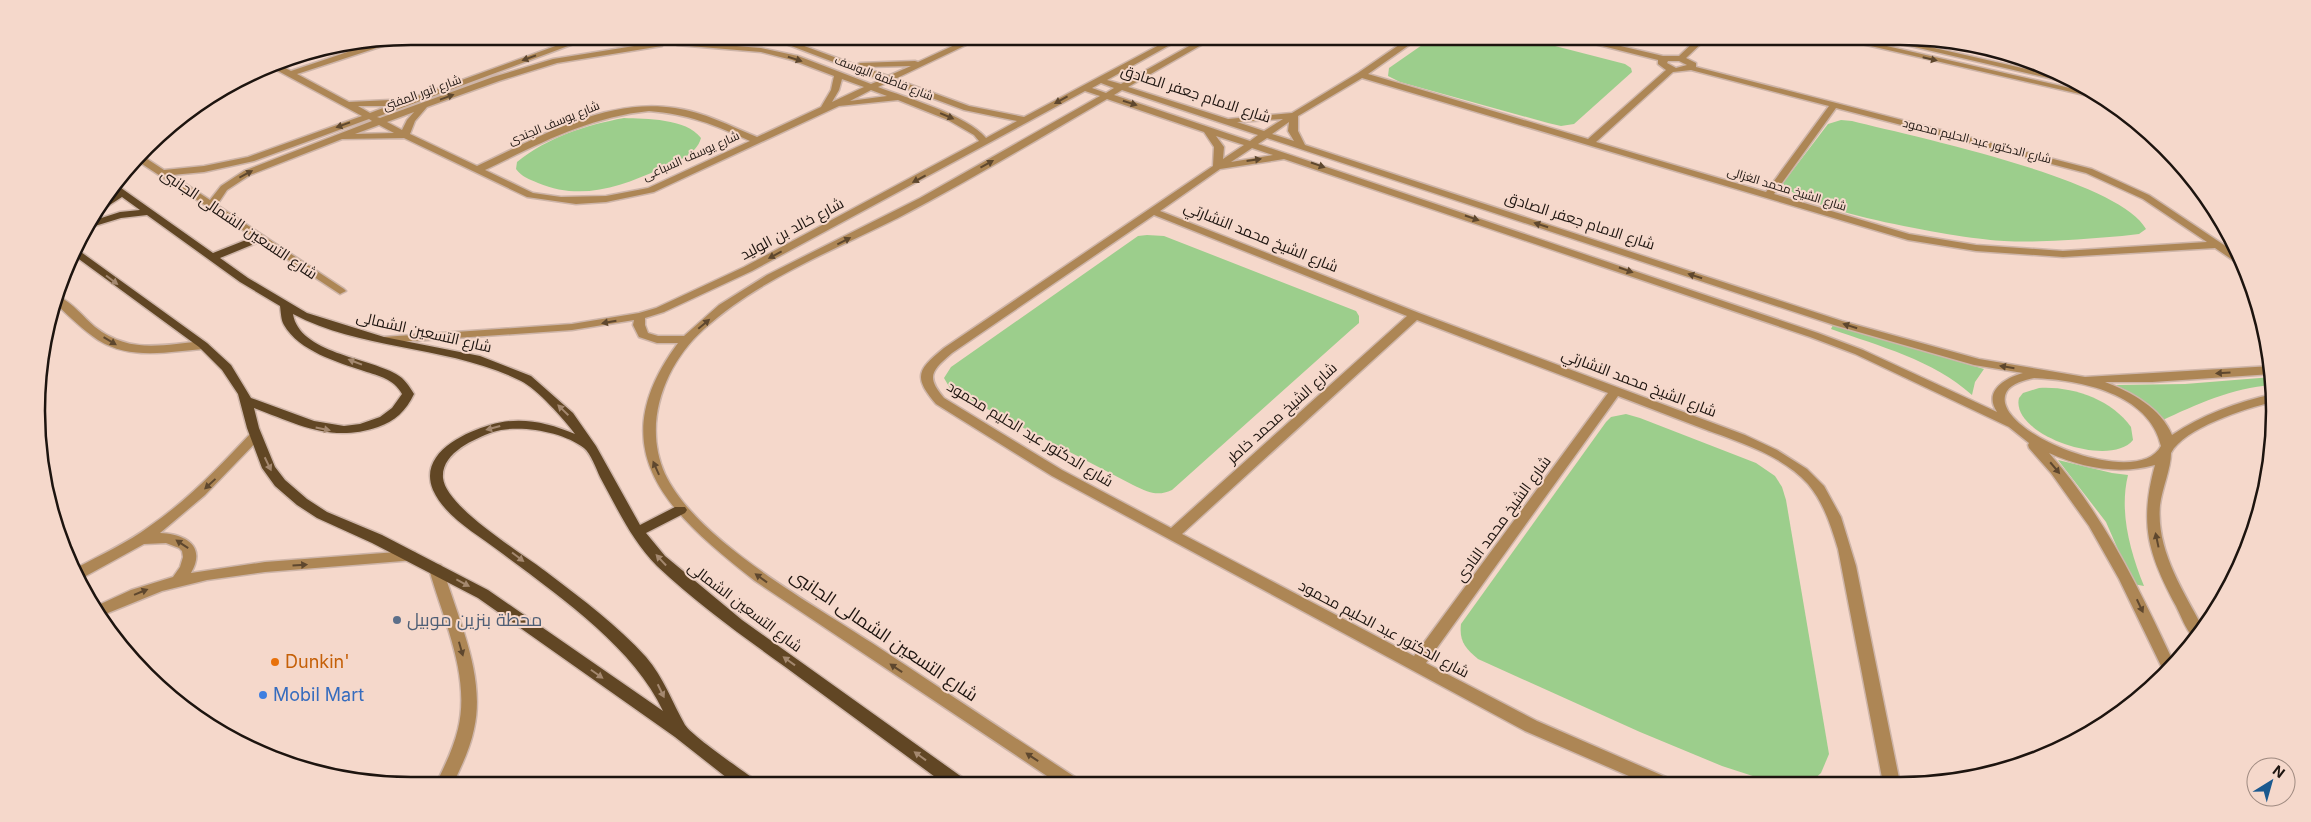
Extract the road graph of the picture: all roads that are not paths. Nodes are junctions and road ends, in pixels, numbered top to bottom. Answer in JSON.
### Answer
{"nodes":[{"id":1,"x":565,"y":45,"type":"edge"},
{"id":2,"x":653,"y":45,"type":"edge"},
{"id":3,"x":702,"y":45,"type":"edge"},
{"id":4,"x":793,"y":45,"type":"edge"},
{"id":5,"x":962,"y":45,"type":"edge"},
{"id":6,"x":1165,"y":45,"type":"edge"},
{"id":7,"x":1197,"y":45,"type":"edge"},
{"id":8,"x":1405,"y":45,"type":"edge"},
{"id":9,"x":1604,"y":45,"type":"edge"},
{"id":10,"x":1696,"y":45,"type":"edge"},
{"id":11,"x":1871,"y":45,"type":"edge"},
{"id":12,"x":1912,"y":46,"type":"edge"},
{"id":13,"x":370,"y":47,"type":"edge"},
{"id":14,"x":1662,"y":59,"type":"junction"},
{"id":15,"x":1681,"y":59,"type":"junction"},
{"id":16,"x":927,"y":62,"type":"junction"},
{"id":17,"x":847,"y":65,"type":"junction"},
{"id":18,"x":1692,"y":68,"type":"junction"},
{"id":19,"x":281,"y":69,"type":"edge"},
{"id":20,"x":1672,"y":69,"type":"junction"},
{"id":21,"x":290,"y":74,"type":"junction"},
{"id":22,"x":839,"y":74,"type":"junction"},
{"id":23,"x":1362,"y":74,"type":"junction"},
{"id":24,"x":2048,"y":77,"type":"edge"},
{"id":25,"x":888,"y":80,"type":"junction"},
{"id":26,"x":1100,"y":80,"type":"junction"},
{"id":27,"x":872,"y":86,"type":"junction"},
{"id":28,"x":1121,"y":87,"type":"junction"},
{"id":29,"x":1084,"y":88,"type":"junction"},
{"id":30,"x":918,"y":90,"type":"junction"},
{"id":31,"x":2080,"y":93,"type":"edge"},
{"id":32,"x":1106,"y":95,"type":"junction"},
{"id":33,"x":902,"y":98,"type":"junction"},
{"id":34,"x":412,"y":99,"type":"junction"},
{"id":35,"x":349,"y":104,"type":"junction"},
{"id":36,"x":1835,"y":104,"type":"junction"},
{"id":37,"x":425,"y":105,"type":"junction"},
{"id":38,"x":825,"y":107,"type":"junction"},
{"id":39,"x":369,"y":115,"type":"junction"},
{"id":40,"x":1294,"y":116,"type":"junction"},
{"id":41,"x":1026,"y":120,"type":"junction"},
{"id":42,"x":1222,"y":120,"type":"junction"},
{"id":43,"x":380,"y":121,"type":"junction"},
{"id":44,"x":1208,"y":129,"type":"junction"},
{"id":45,"x":405,"y":135,"type":"junction"},
{"id":46,"x":1266,"y":135,"type":"junction"},
{"id":47,"x":336,"y":137,"type":"junction"},
{"id":48,"x":756,"y":140,"type":"junction"},
{"id":49,"x":1589,"y":142,"type":"junction"},
{"id":50,"x":985,"y":143,"type":"junction"},
{"id":51,"x":1252,"y":144,"type":"junction"},
{"id":52,"x":1302,"y":147,"type":"junction"},
{"id":53,"x":1290,"y":156,"type":"junction"},
{"id":54,"x":144,"y":161,"type":"edge"},
{"id":55,"x":1218,"y":167,"type":"junction"},
{"id":56,"x":478,"y":169,"type":"junction"},
{"id":57,"x":162,"y":173,"type":"junction"},
{"id":58,"x":119,"y":191,"type":"edge"},
{"id":59,"x":1768,"y":196,"type":"junction"},
{"id":60,"x":881,"y":199,"type":"junction"},
{"id":61,"x":211,"y":206,"type":"junction"},
{"id":62,"x":905,"y":210,"type":"junction"},
{"id":63,"x":149,"y":212,"type":"junction"},
{"id":64,"x":1155,"y":212,"type":"junction"},
{"id":65,"x":98,"y":222,"type":"edge"},
{"id":66,"x":260,"y":238,"type":"junction"},
{"id":67,"x":2217,"y":245,"type":"junction"},
{"id":68,"x":2230,"y":254,"type":"edge"},
{"id":69,"x":80,"y":255,"type":"edge"},
{"id":70,"x":213,"y":258,"type":"junction"},
{"id":71,"x":340,"y":291,"type":"dead end"},
{"id":72,"x":61,"y":303,"type":"edge"},
{"id":73,"x":286,"y":306,"type":"junction"},
{"id":74,"x":1415,"y":315,"type":"junction"},
{"id":75,"x":640,"y":316,"type":"junction"},
{"id":76,"x":688,"y":339,"type":"junction"},
{"id":77,"x":383,"y":340,"type":"junction"},
{"id":78,"x":203,"y":345,"type":"junction"},
{"id":79,"x":2264,"y":371,"type":"edge"},
{"id":80,"x":2055,"y":374,"type":"junction"},
{"id":81,"x":2080,"y":379,"type":"junction"},
{"id":82,"x":1615,"y":392,"type":"junction"},
{"id":83,"x":245,"y":400,"type":"junction"},
{"id":84,"x":2266,"y":400,"type":"edge"},
{"id":85,"x":2017,"y":428,"type":"junction"},
{"id":86,"x":256,"y":436,"type":"junction"},
{"id":87,"x":590,"y":446,"type":"junction"},
{"id":88,"x":2166,"y":449,"type":"junction"},
{"id":89,"x":680,"y":510,"type":"junction"},
{"id":90,"x":638,"y":532,"type":"junction"},
{"id":91,"x":1172,"y":535,"type":"junction"},
{"id":92,"x":141,"y":539,"type":"junction"},
{"id":93,"x":410,"y":556,"type":"junction"},
{"id":94,"x":436,"y":569,"type":"junction"},
{"id":95,"x":82,"y":571,"type":"edge"},
{"id":96,"x":179,"y":580,"type":"junction"},
{"id":97,"x":104,"y":609,"type":"edge"},
{"id":98,"x":2195,"y":627,"type":"edge"},
{"id":99,"x":2166,"y":662,"type":"edge"},
{"id":100,"x":1417,"y":664,"type":"junction"},
{"id":101,"x":682,"y":733,"type":"junction"},
{"id":102,"x":448,"y":777,"type":"edge"},
{"id":103,"x":739,"y":777,"type":"edge"},
{"id":104,"x":949,"y":777,"type":"edge"},
{"id":105,"x":1061,"y":777,"type":"edge"},
{"id":106,"x":1648,"y":777,"type":"edge"},
{"id":107,"x":1891,"y":777,"type":"edge"}],
"edges":[{"from":1,"to":34,"type":"street","name":"شارع انور المفتى","one_way":true},
{"from":37,"to":2,"type":"street","name":"شارع انور المفتى","one_way":true},
{"from":3,"to":22,"type":"street","name":"شارع فاطمة اليوسف","one_way":true},
{"from":4,"to":17,"type":"street","name":"شارع فاطمة اليوسف"},
{"from":5,"to":16,"type":"street","name":"شارع يوسف السباعى"},
{"from":6,"to":26,"type":"street","name":"شارع خالد بن الوليد"},
{"from":7,"to":28,"type":"street"},
{"from":8,"to":23,"type":"street","name":"شارع الدكتور عبد الحليم محمود"},
{"from":9,"to":14,"type":"street"},
{"from":10,"to":15,"type":"street"},
{"from":11,"to":31,"type":"street","one_way":true},
{"from":12,"to":24,"type":"street"},
{"from":13,"to":21,"type":"street"},
{"from":14,"to":15,"type":"street"},
{"from":14,"to":20,"type":"street"},
{"from":15,"to":18,"type":"street"},
{"from":16,"to":17,"type":"street"},
{"from":16,"to":25,"type":"street","name":"شارع يوسف السباعى"},
{"from":16,"to":30,"type":"street"},
{"from":17,"to":25,"type":"street","name":"شارع فاطمة اليوسف"},
{"from":18,"to":20,"type":"street"},
{"from":18,"to":36,"type":"street","name":"شارع الدكتور عبد الحليم محمود"},
{"from":19,"to":21,"type":"street","name":"شارع يوسف السباعى"},
{"from":20,"to":49,"type":"street"},
{"from":21,"to":35,"type":"street","name":"شارع يوسف السباعى"},
{"from":22,"to":27,"type":"street","name":"شارع فاطمة اليوسف"},
{"from":22,"to":38,"type":"street"},
{"from":23,"to":40,"type":"street","name":"شارع الدكتور عبد الحليم محمود"},
{"from":23,"to":49,"type":"street","name":"شارع الشيخ محمد الغزالى"},
{"from":25,"to":27,"type":"street","name":"شارع يوسف السباعى"},
{"from":25,"to":30,"type":"street","name":"شارع فاطمة اليوسف"},
{"from":26,"to":28,"type":"street","name":"شارع الامام جعفر الصادق"},
{"from":26,"to":29,"type":"street","name":"شارع خالد بن الوليد"},
{"from":27,"to":33,"type":"street","name":"شارع فاطمة اليوسف"},
{"from":27,"to":38,"type":"street","name":"شارع يوسف السباعى"},
{"from":28,"to":32,"type":"street"},
{"from":28,"to":42,"type":"street","name":"شارع الامام جعفر الصادق"},
{"from":29,"to":32,"type":"street","name":"شارع الامام جعفر الصادق"},
{"from":29,"to":41,"type":"street","name":"شارع خالد بن الوليد","one_way":true},
{"from":30,"to":41,"type":"street","name":"شارع فاطمة اليوسف"},
{"from":32,"to":44,"type":"street","name":"شارع الامام جعفر الصادق","one_way":true},
{"from":62,"to":32,"type":"street","one_way":true},
{"from":33,"to":38,"type":"street"},
{"from":33,"to":50,"type":"street","name":"شارع فاطمة اليوسف","one_way":true},
{"from":34,"to":35,"type":"street"},
{"from":34,"to":39,"type":"street","name":"شارع انور المفتى"},
{"from":35,"to":39,"type":"street","name":"شارع يوسف السباعى"},
{"from":36,"to":59,"type":"street"},
{"from":36,"to":67,"type":"street","name":"شارع الدكتور عبد الحليم محمود"},
{"from":37,"to":43,"type":"street","name":"شارع انور المفتى"},
{"from":37,"to":45,"type":"street"},
{"from":38,"to":48,"type":"street","name":"شارع يوسف السباعى"},
{"from":39,"to":43,"type":"street","name":"شارع يوسف السباعى"},
{"from":39,"to":57,"type":"street","name":"شارع انور المفتى","one_way":true},
{"from":40,"to":42,"type":"street"},
{"from":40,"to":46,"type":"street","name":"شارع الدكتور عبد الحليم محمود"},
{"from":40,"to":52,"type":"street"},
{"from":41,"to":50,"type":"street","name":"شارع خالد بن الوليد"},
{"from":42,"to":46,"type":"street","name":"شارع الامام جعفر الصادق"},
{"from":43,"to":45,"type":"street","name":"شارع يوسف السباعى"},
{"from":43,"to":47,"type":"street","name":"شارع انور المفتى"},
{"from":44,"to":51,"type":"street","name":"شارع الامام جعفر الصادق"},
{"from":44,"to":55,"type":"street"},
{"from":45,"to":47,"type":"street"},
{"from":45,"to":56,"type":"street","name":"شارع يوسف السباعى"},
{"from":46,"to":51,"type":"street","name":"شارع الدكتور عبد الحليم محمود"},
{"from":46,"to":52,"type":"street","name":"شارع الامام جعفر الصادق"},
{"from":61,"to":47,"type":"street","name":"شارع انور المفتى","one_way":true},
{"from":48,"to":56,"type":"street","name":"شارع يوسف الجندى"},
{"from":48,"to":56,"type":"street","name":"شارع يوسف السباعى"},
{"from":49,"to":59,"type":"street","name":"شارع الشيخ محمد الغزالى"},
{"from":50,"to":60,"type":"street","name":"شارع خالد بن الوليد","one_way":true},
{"from":51,"to":53,"type":"street","name":"شارع الامام جعفر الصادق"},
{"from":51,"to":55,"type":"street","name":"شارع الدكتور عبد الحليم محمود"},
{"from":80,"to":52,"type":"street","name":"شارع الامام جعفر الصادق","one_way":true},
{"from":55,"to":53,"type":"street","one_way":true},
{"from":53,"to":85,"type":"street","name":"شارع الامام جعفر الصادق","one_way":true},
{"from":54,"to":57,"type":"street","name":"شارع التسعين الشمالى الجانبى"},
{"from":55,"to":64,"type":"street","name":"شارع الدكتور عبد الحليم محمود"},
{"from":57,"to":61,"type":"street","name":"شارع التسعين الشمالى الجانبى"},
{"from":58,"to":63,"type":"main road","name":"شارع التسعين الشمالى"},
{"from":59,"to":67,"type":"street","name":"شارع الشيخ محمد الغزالى"},
{"from":60,"to":62,"type":"street"},
{"from":60,"to":75,"type":"street","name":"شارع خالد بن الوليد","one_way":true},
{"from":61,"to":66,"type":"street","name":"شارع التسعين الشمالى الجانبى"},
{"from":76,"to":62,"type":"street","one_way":true},
{"from":63,"to":65,"type":"main road"},
{"from":63,"to":70,"type":"main road","name":"شارع التسعين الشمالى"},
{"from":64,"to":74,"type":"street","name":"شارع الشيخ محمد النشارتي"},
{"from":64,"to":91,"type":"street","name":"شارع الدكتور عبد الحليم محمود"},
{"from":66,"to":70,"type":"main road"},
{"from":66,"to":71,"type":"street","name":"شارع التسعين الشمالى الجانبى"},
{"from":67,"to":68,"type":"street","name":"شارع الدكتور عبد الحليم محمود"},
{"from":69,"to":78,"type":"main road","one_way":true},
{"from":70,"to":73,"type":"main road","name":"شارع التسعين الشمالى"},
{"from":72,"to":78,"type":"street","one_way":true},
{"from":73,"to":77,"type":"main road","name":"شارع التسعين الشمالى"},
{"from":83,"to":73,"type":"main road","one_way":true},
{"from":74,"to":82,"type":"street","name":"شارع الشيخ محمد النشارتي"},
{"from":74,"to":91,"type":"street","name":"شارع الشيخ محمد خاطر"},
{"from":75,"to":76,"type":"street"},
{"from":75,"to":77,"type":"street","name":"شارع خالد بن الوليد","one_way":true},
{"from":89,"to":76,"type":"street","one_way":true},
{"from":87,"to":77,"type":"main road","name":"شارع التسعين الشمالى","one_way":true},
{"from":78,"to":83,"type":"main road"},
{"from":79,"to":81,"type":"street","one_way":true},
{"from":80,"to":81,"type":"street"},
{"from":80,"to":85,"type":"street"},
{"from":81,"to":88,"type":"street"},
{"from":82,"to":100,"type":"street","name":"شارع الشيخ محمد النادى"},
{"from":82,"to":107,"type":"street","name":"شارع الشيخ محمد النشارتي"},
{"from":83,"to":86,"type":"main road"},
{"from":84,"to":88,"type":"street"},
{"from":85,"to":88,"type":"street","name":"شارع الامام جعفر الصادق"},
{"from":85,"to":99,"type":"street","one_way":true},
{"from":86,"to":92,"type":"street","one_way":true},
{"from":86,"to":93,"type":"main road","one_way":true},
{"from":87,"to":90,"type":"main road","name":"شارع التسعين الشمالى"},
{"from":87,"to":101,"type":"main road","one_way":true},
{"from":98,"to":88,"type":"street","one_way":true},
{"from":89,"to":90,"type":"main road"},
{"from":105,"to":89,"type":"street","name":"شارع التسعين الشمالى الجانبى","one_way":true},
{"from":104,"to":90,"type":"main road","name":"شارع التسعين الشمالى","one_way":true},
{"from":91,"to":100,"type":"street","name":"شارع الدكتور عبد الحليم محمود"},
{"from":92,"to":95,"type":"street"},
{"from":96,"to":92,"type":"street","one_way":true},
{"from":93,"to":94,"type":"main road"},
{"from":96,"to":93,"type":"street","one_way":true},
{"from":94,"to":101,"type":"main road","one_way":true},
{"from":94,"to":102,"type":"street","one_way":true},
{"from":97,"to":96,"type":"street","one_way":true},
{"from":100,"to":106,"type":"street","name":"شارع الدكتور عبد الحليم محمود"},
{"from":101,"to":103,"type":"main road"}]}
